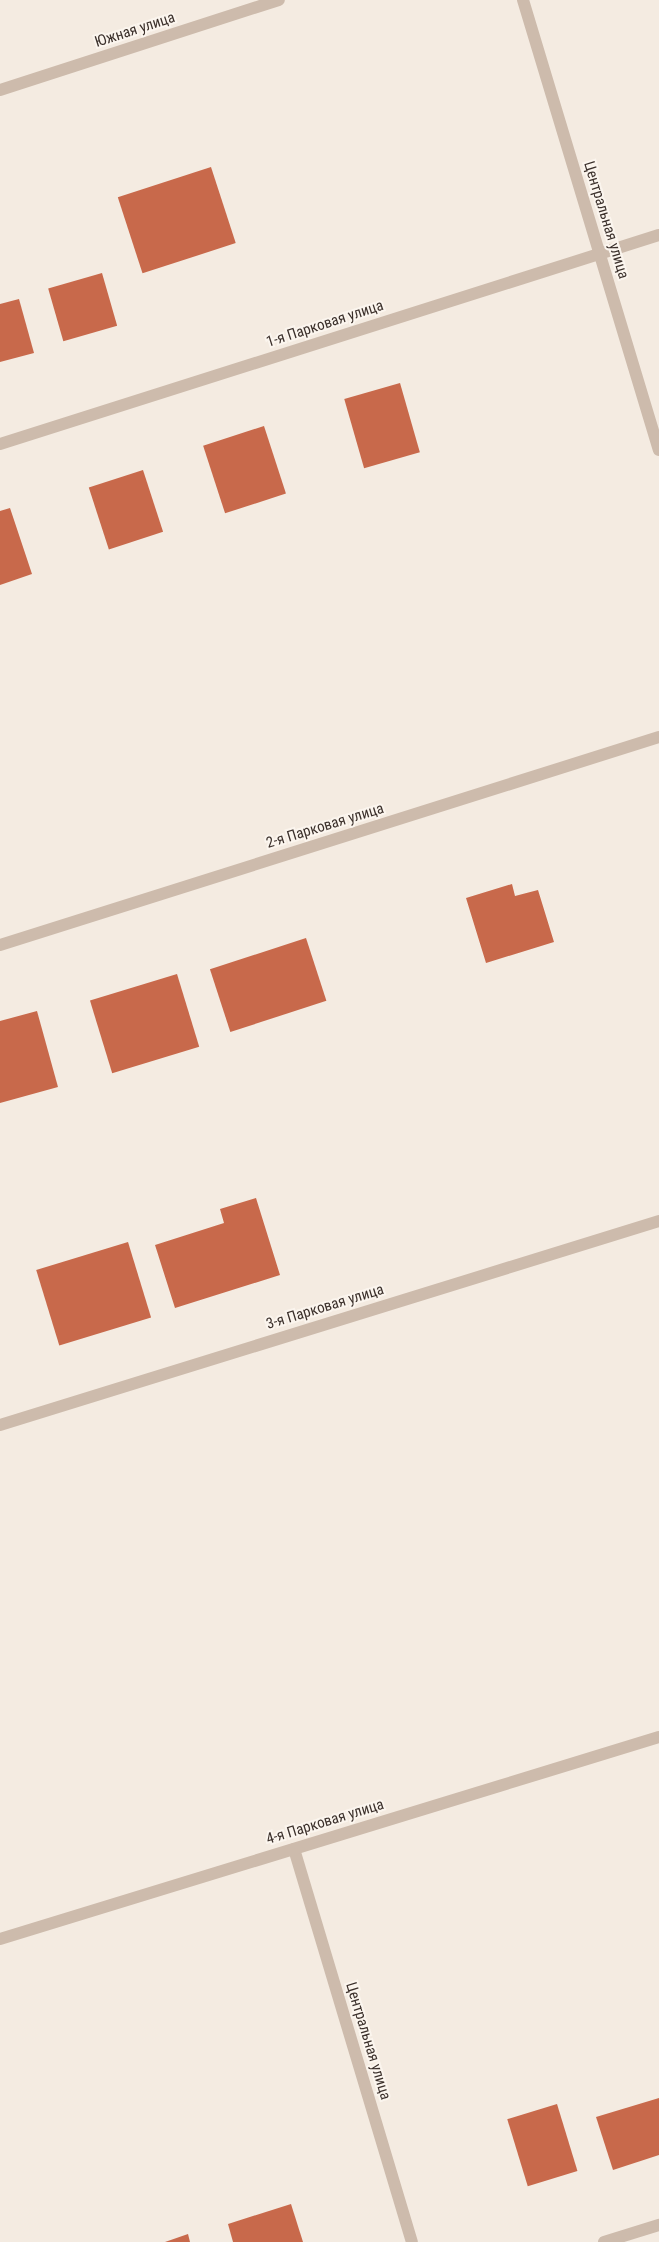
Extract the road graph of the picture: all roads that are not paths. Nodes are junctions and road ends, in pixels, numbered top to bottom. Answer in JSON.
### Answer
{"nodes":[{"id":1,"x":279,"y":0,"type":"edge"},
{"id":2,"x":523,"y":0,"type":"edge"},
{"id":3,"x":0,"y":90,"type":"edge"},
{"id":4,"x":659,"y":235,"type":"edge"},
{"id":5,"x":599,"y":254,"type":"junction"},
{"id":6,"x":0,"y":444,"type":"edge"},
{"id":7,"x":659,"y":450,"type":"edge"},
{"id":8,"x":659,"y":737,"type":"edge"},
{"id":9,"x":0,"y":945,"type":"edge"},
{"id":10,"x":659,"y":1221,"type":"edge"},
{"id":11,"x":0,"y":1425,"type":"edge"},
{"id":12,"x":659,"y":1737,"type":"edge"},
{"id":13,"x":294,"y":1848,"type":"junction"},
{"id":14,"x":0,"y":1939,"type":"edge"},
{"id":15,"x":659,"y":2225,"type":"edge"},
{"id":16,"x":412,"y":2242,"type":"edge"},
{"id":17,"x":604,"y":2242,"type":"edge"}],
"edges":[{"from":1,"to":3,"type":"street","name":"Южная улица"},
{"from":2,"to":5,"type":"street","name":"Центральная улица"},
{"from":4,"to":5,"type":"street","name":"1-я Парковая улица"},
{"from":5,"to":6,"type":"street","name":"1-я Парковая улица"},
{"from":5,"to":7,"type":"street","name":"Центральная улица"},
{"from":8,"to":9,"type":"street","name":"2-я Парковая улица"},
{"from":10,"to":11,"type":"street","name":"3-я Парковая улица"},
{"from":12,"to":13,"type":"street","name":"4-я Парковая улица"},
{"from":13,"to":14,"type":"street","name":"4-я Парковая улица"},
{"from":13,"to":16,"type":"street","name":"Центральная улица"},
{"from":15,"to":17,"type":"street"}]}
